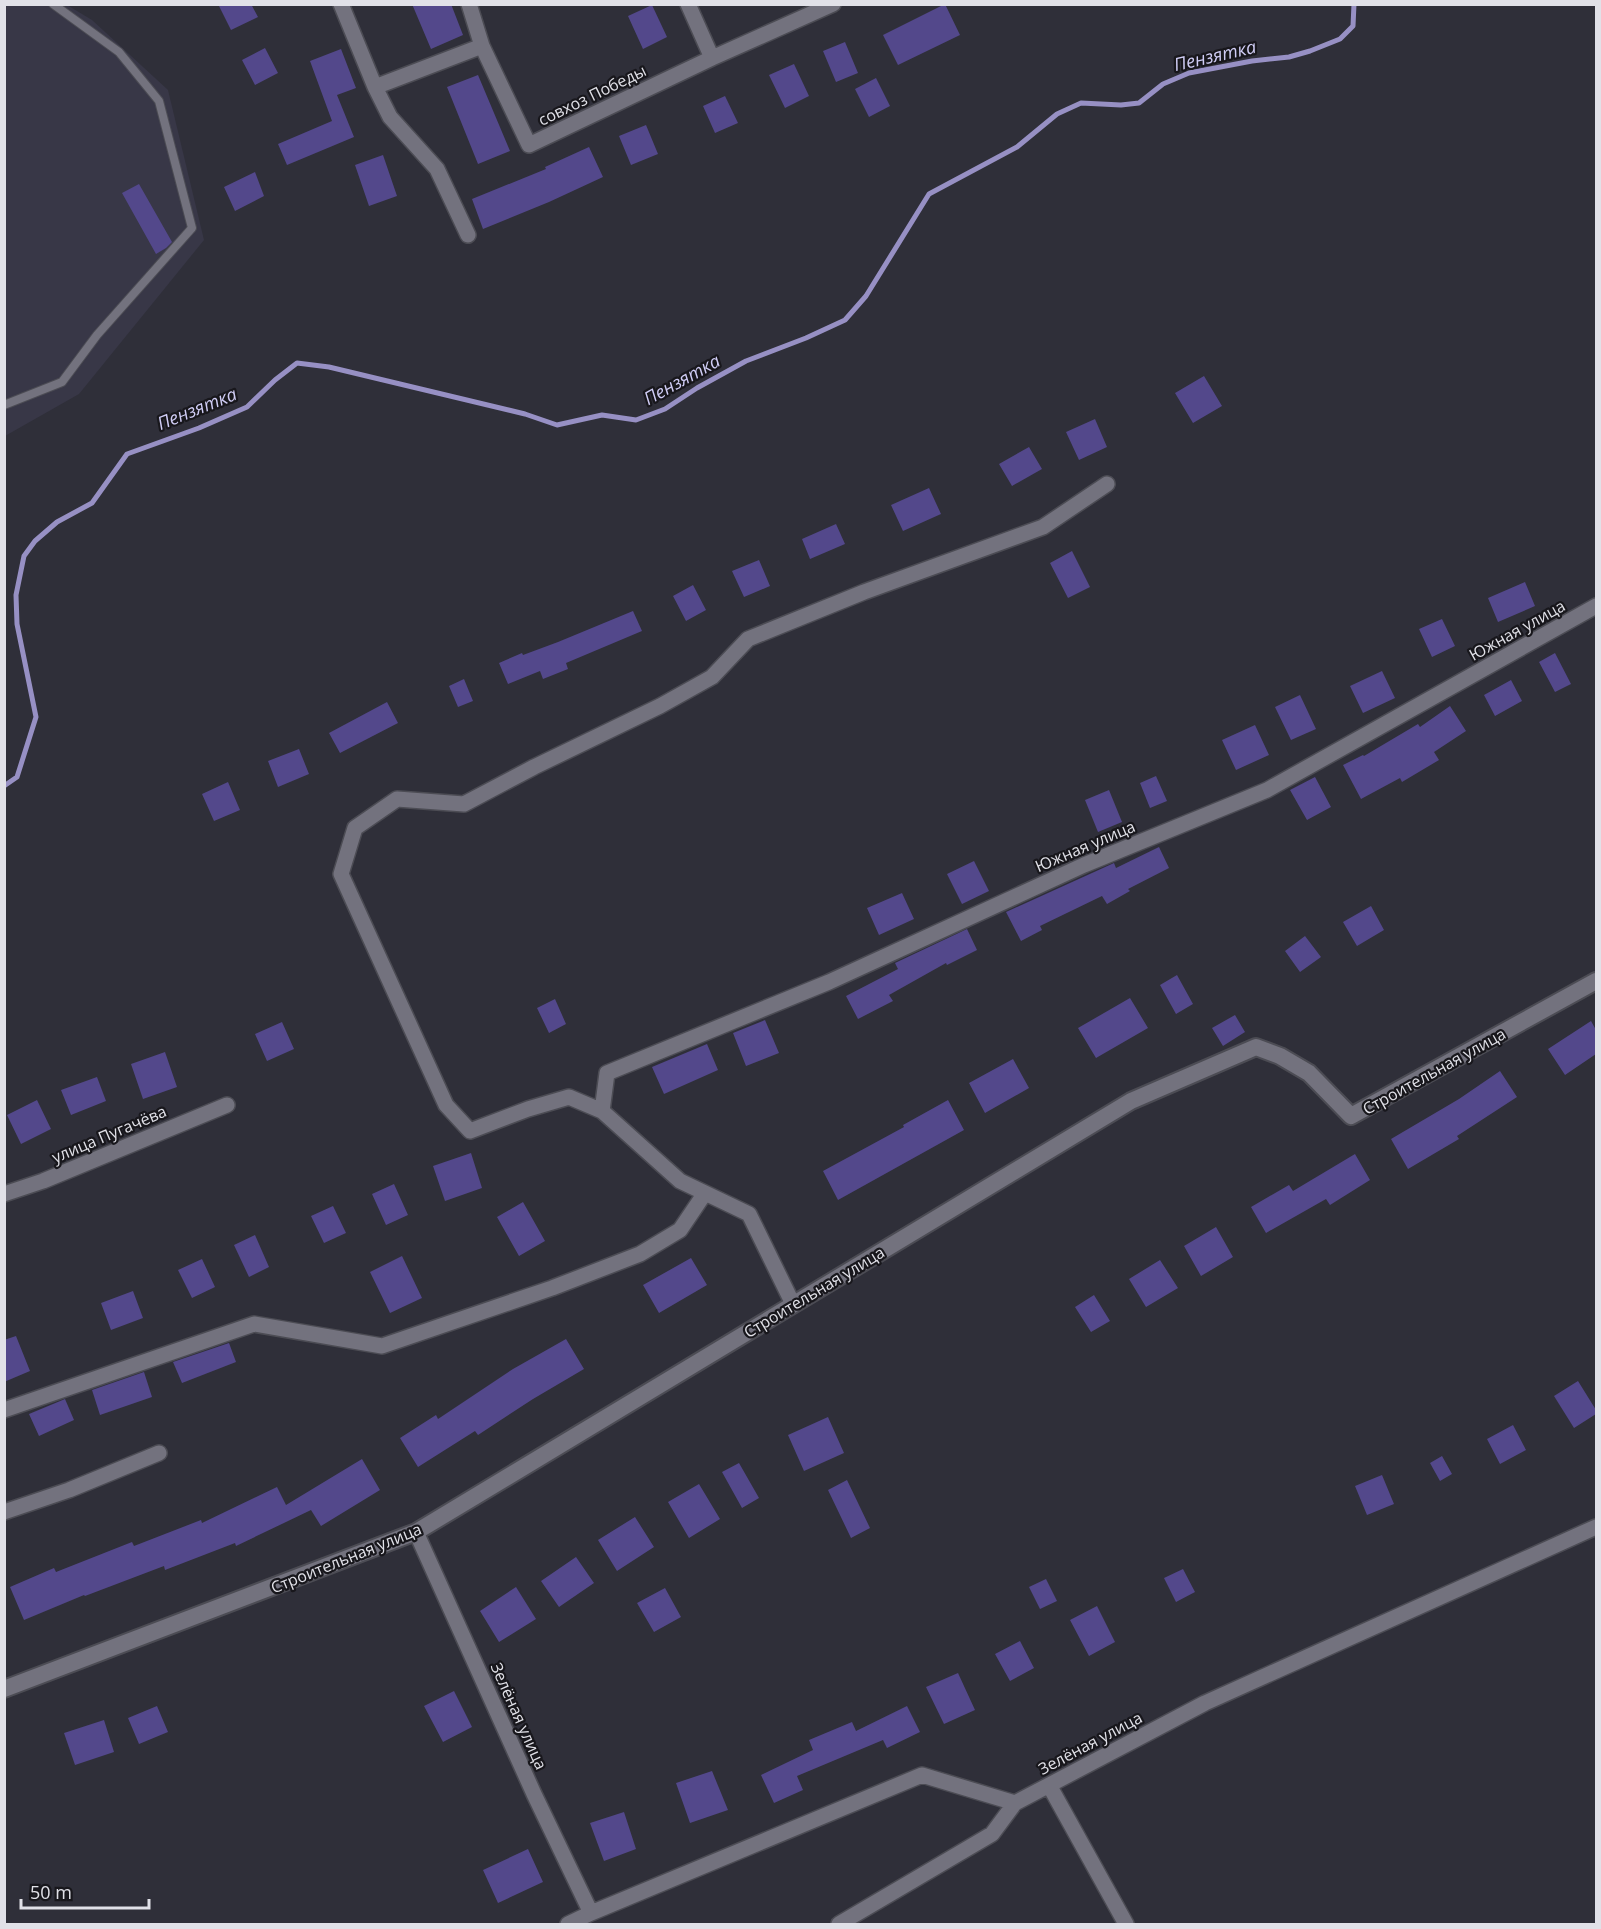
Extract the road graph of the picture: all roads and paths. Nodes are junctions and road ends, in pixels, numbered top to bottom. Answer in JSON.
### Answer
{"nodes":[{"id":1,"x":53,"y":4,"type":"edge"},
{"id":2,"x":341,"y":4,"type":"edge"},
{"id":3,"x":468,"y":4,"type":"edge"},
{"id":4,"x":688,"y":4,"type":"edge"},
{"id":5,"x":833,"y":4,"type":"edge"},
{"id":6,"x":482,"y":46,"type":"junction"},
{"id":7,"x":712,"y":58,"type":"junction"},
{"id":8,"x":375,"y":87,"type":"junction"},
{"id":9,"x":468,"y":235,"type":"dead end"},
{"id":10,"x":4,"y":405,"type":"edge"},
{"id":11,"x":1107,"y":484,"type":"dead end"},
{"id":12,"x":1596,"y":606,"type":"edge"},
{"id":13,"x":1596,"y":981,"type":"edge"},
{"id":14,"x":227,"y":1105,"type":"dead end"},
{"id":15,"x":602,"y":1111,"type":"junction"},
{"id":16,"x":705,"y":1193,"type":"junction"},
{"id":17,"x":4,"y":1194,"type":"edge"},
{"id":18,"x":794,"y":1304,"type":"junction"},
{"id":19,"x":4,"y":1410,"type":"edge"},
{"id":20,"x":159,"y":1453,"type":"dead end"},
{"id":21,"x":4,"y":1512,"type":"edge"},
{"id":22,"x":1596,"y":1527,"type":"edge"},
{"id":23,"x":416,"y":1532,"type":"junction"},
{"id":24,"x":4,"y":1689,"type":"edge"},
{"id":25,"x":1049,"y":1785,"type":"junction"},
{"id":26,"x":1015,"y":1803,"type":"junction"},
{"id":27,"x":591,"y":1913,"type":"junction"},
{"id":28,"x":568,"y":1924,"type":"edge"},
{"id":29,"x":839,"y":1924,"type":"edge"},
{"id":30,"x":1126,"y":1924,"type":"edge"}],
"edges":[{"from":1,"to":10,"type":"lane"},
{"from":2,"to":8,"type":"street"},
{"from":3,"to":6,"type":"street","name":"совхоз Победы"},
{"from":4,"to":7,"type":"street"},
{"from":5,"to":7,"type":"street","name":"совхоз Победы"},
{"from":6,"to":7,"type":"street","name":"совхоз Победы"},
{"from":6,"to":8,"type":"street"},
{"from":8,"to":9,"type":"street"},
{"from":11,"to":15,"type":"street"},
{"from":12,"to":15,"type":"street","name":"Южная улица"},
{"from":13,"to":18,"type":"street","name":"Строительная улица"},
{"from":14,"to":17,"type":"street","name":"улица Пугачёва"},
{"from":15,"to":16,"type":"street"},
{"from":16,"to":18,"type":"street"},
{"from":16,"to":19,"type":"street"},
{"from":18,"to":23,"type":"street","name":"Строительная улица"},
{"from":20,"to":21,"type":"street"},
{"from":22,"to":25,"type":"street","name":"Зелёная улица"},
{"from":23,"to":24,"type":"street","name":"Строительная улица"},
{"from":23,"to":27,"type":"street","name":"Зелёная улица"},
{"from":25,"to":26,"type":"street","name":"Зелёная улица"},
{"from":25,"to":30,"type":"street"},
{"from":26,"to":27,"type":"street"},
{"from":26,"to":29,"type":"street"},
{"from":27,"to":28,"type":"street"}]}
